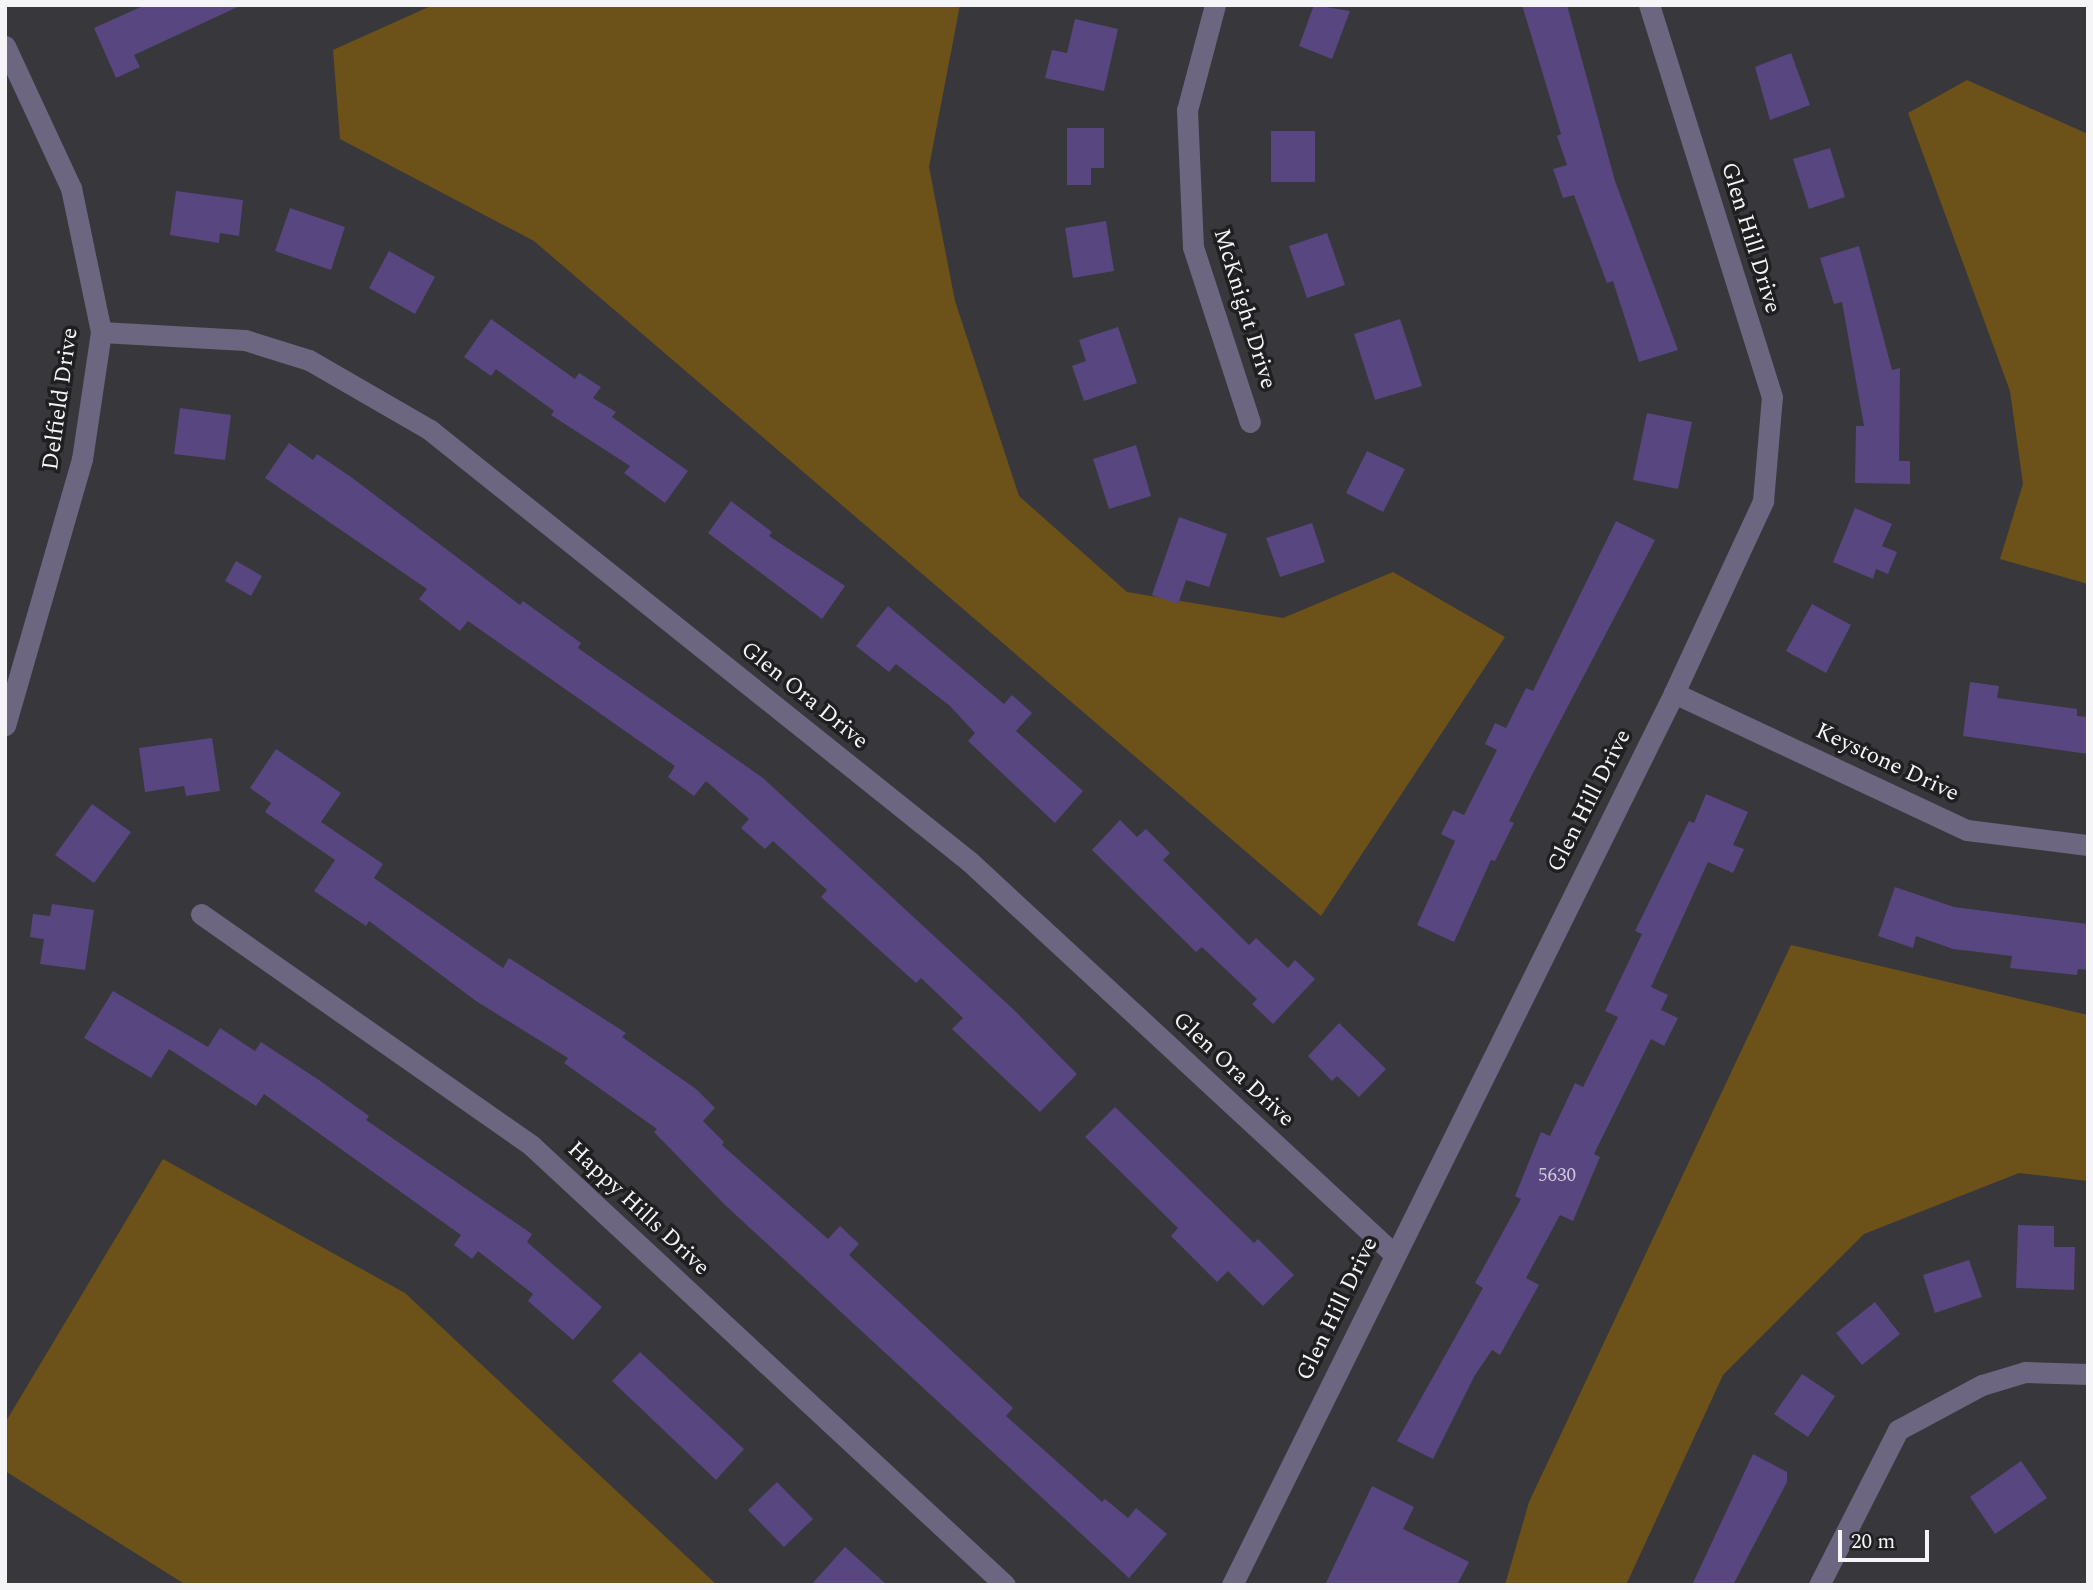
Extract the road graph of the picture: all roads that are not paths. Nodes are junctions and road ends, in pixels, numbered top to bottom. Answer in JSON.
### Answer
{"nodes":[{"id":1,"x":1216,"y":5,"type":"edge"},
{"id":2,"x":1649,"y":5,"type":"edge"},
{"id":3,"x":5,"y":46,"type":"edge"},
{"id":4,"x":101,"y":332,"type":"junction"},
{"id":5,"x":1250,"y":422,"type":"dead end"},
{"id":6,"x":1674,"y":693,"type":"junction"},
{"id":7,"x":5,"y":725,"type":"edge"},
{"id":8,"x":2088,"y":845,"type":"edge"},
{"id":9,"x":201,"y":914,"type":"dead end"},
{"id":10,"x":1394,"y":1254,"type":"junction"},
{"id":11,"x":2088,"y":1374,"type":"edge"},
{"id":12,"x":1005,"y":1585,"type":"edge"},
{"id":13,"x":1232,"y":1585,"type":"edge"},
{"id":14,"x":1819,"y":1585,"type":"edge"}],
"edges":[{"from":1,"to":5,"type":"street","name":"McKnight Drive"},
{"from":2,"to":6,"type":"street","name":"Glen Hill Drive"},
{"from":3,"to":4,"type":"street","name":"Delfield Drive"},
{"from":4,"to":7,"type":"street","name":"Delfield Drive"},
{"from":4,"to":10,"type":"street","name":"Glen Ora Drive"},
{"from":6,"to":8,"type":"street","name":"Keystone Drive"},
{"from":6,"to":10,"type":"street","name":"Glen Hill Drive"},
{"from":9,"to":12,"type":"street","name":"Happy Hills Drive"},
{"from":10,"to":13,"type":"street","name":"Glen Hill Drive"},
{"from":11,"to":14,"type":"street"}]}
